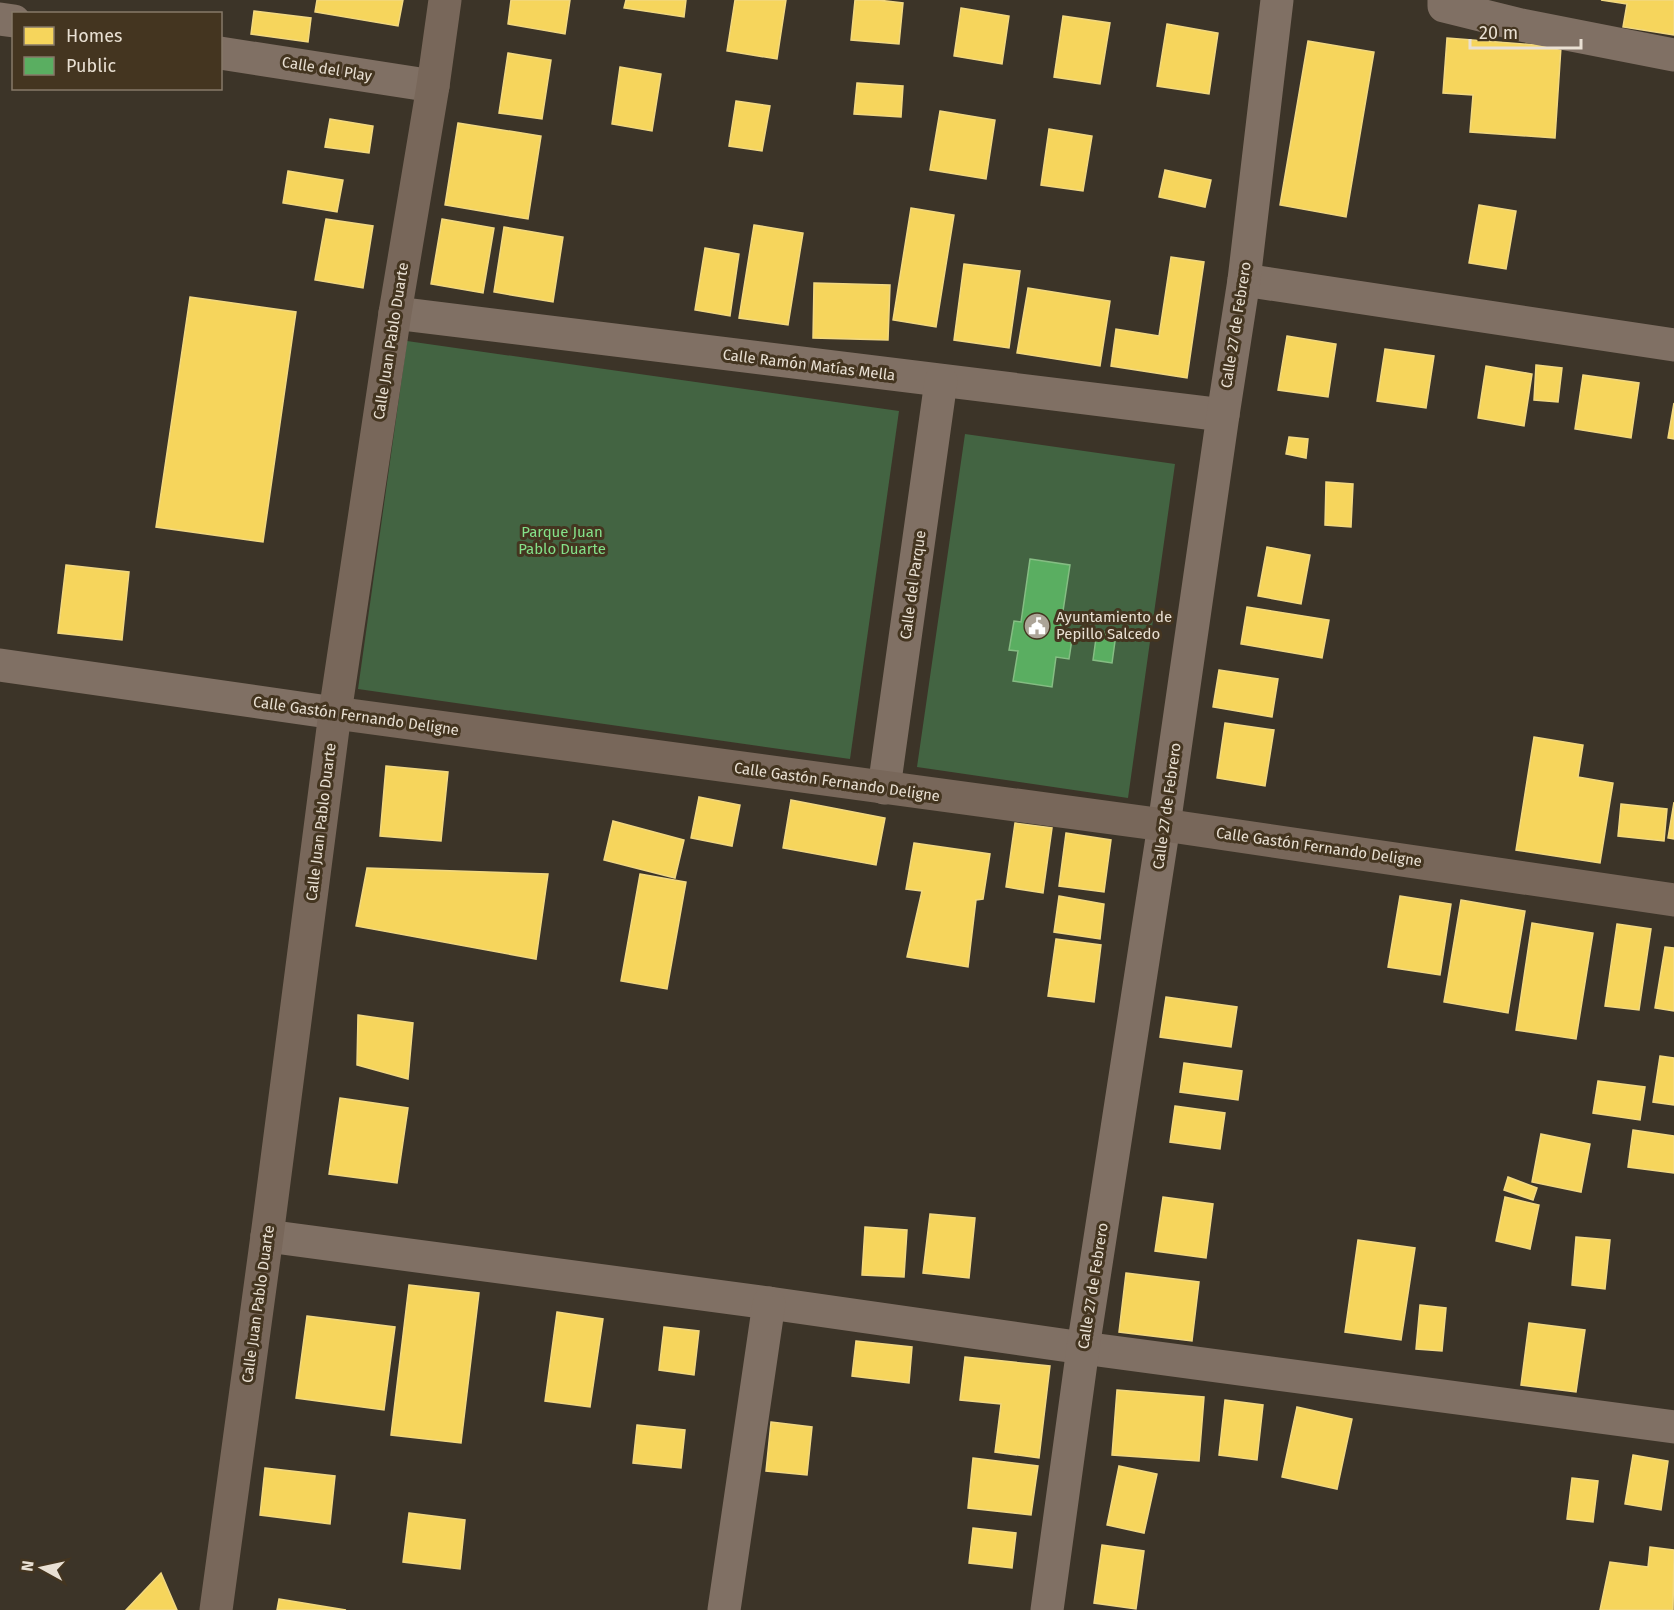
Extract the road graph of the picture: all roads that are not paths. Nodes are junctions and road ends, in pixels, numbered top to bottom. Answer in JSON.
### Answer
{"nodes":[{"id":1,"x":445,"y":0,"type":"edge"},
{"id":2,"x":1277,"y":0,"type":"edge"},
{"id":3,"x":1444,"y":0,"type":"edge"},
{"id":4,"x":222,"y":53,"type":"edge"},
{"id":5,"x":1674,"y":55,"type":"edge"},
{"id":6,"x":433,"y":86,"type":"junction"},
{"id":7,"x":1244,"y":280,"type":"junction"},
{"id":8,"x":395,"y":313,"type":"junction"},
{"id":9,"x":1674,"y":345,"type":"edge"},
{"id":10,"x":941,"y":381,"type":"junction"},
{"id":11,"x":1222,"y":415,"type":"junction"},
{"id":12,"x":0,"y":665,"type":"edge"},
{"id":13,"x":335,"y":713,"type":"junction"},
{"id":14,"x":884,"y":788,"type":"junction"},
{"id":15,"x":1164,"y":825,"type":"junction"},
{"id":16,"x":1674,"y":900,"type":"edge"},
{"id":17,"x":267,"y":1236,"type":"junction"},
{"id":18,"x":769,"y":1303,"type":"junction"},
{"id":19,"x":1083,"y":1348,"type":"junction"},
{"id":20,"x":1674,"y":1427,"type":"edge"},
{"id":21,"x":216,"y":1610,"type":"edge"},
{"id":22,"x":724,"y":1610,"type":"edge"},
{"id":23,"x":1047,"y":1610,"type":"edge"}],
"edges":[{"from":1,"to":6,"type":"street","name":"Calle Juan Pablo Duarte"},
{"from":2,"to":7,"type":"street","name":"Calle 27 de Febrero"},
{"from":3,"to":5,"type":"street"},
{"from":4,"to":6,"type":"street","name":"Calle del Play"},
{"from":6,"to":8,"type":"street","name":"Calle Juan Pablo Duarte"},
{"from":7,"to":9,"type":"street"},
{"from":7,"to":11,"type":"street","name":"Calle 27 de Febrero"},
{"from":8,"to":10,"type":"street","name":"Calle Ramón Matías Mella"},
{"from":8,"to":13,"type":"street","name":"Calle Juan Pablo Duarte"},
{"from":10,"to":11,"type":"street","name":"Calle Ramón Matías Mella"},
{"from":10,"to":14,"type":"street","name":"Calle del Parque"},
{"from":11,"to":15,"type":"street","name":"Calle 27 de Febrero"},
{"from":12,"to":13,"type":"street","name":"Calle Gastón Fernando Deligne"},
{"from":13,"to":14,"type":"street","name":"Calle Gastón Fernando Deligne"},
{"from":13,"to":17,"type":"street","name":"Calle Juan Pablo Duarte"},
{"from":14,"to":15,"type":"street","name":"Calle Gastón Fernando Deligne"},
{"from":15,"to":16,"type":"street","name":"Calle Gastón Fernando Deligne"},
{"from":15,"to":19,"type":"street","name":"Calle 27 de Febrero"},
{"from":17,"to":18,"type":"street"},
{"from":17,"to":21,"type":"street","name":"Calle Juan Pablo Duarte"},
{"from":18,"to":19,"type":"street"},
{"from":18,"to":22,"type":"street"},
{"from":19,"to":20,"type":"street"},
{"from":19,"to":23,"type":"street","name":"Calle 27 de Febrero"}]}
